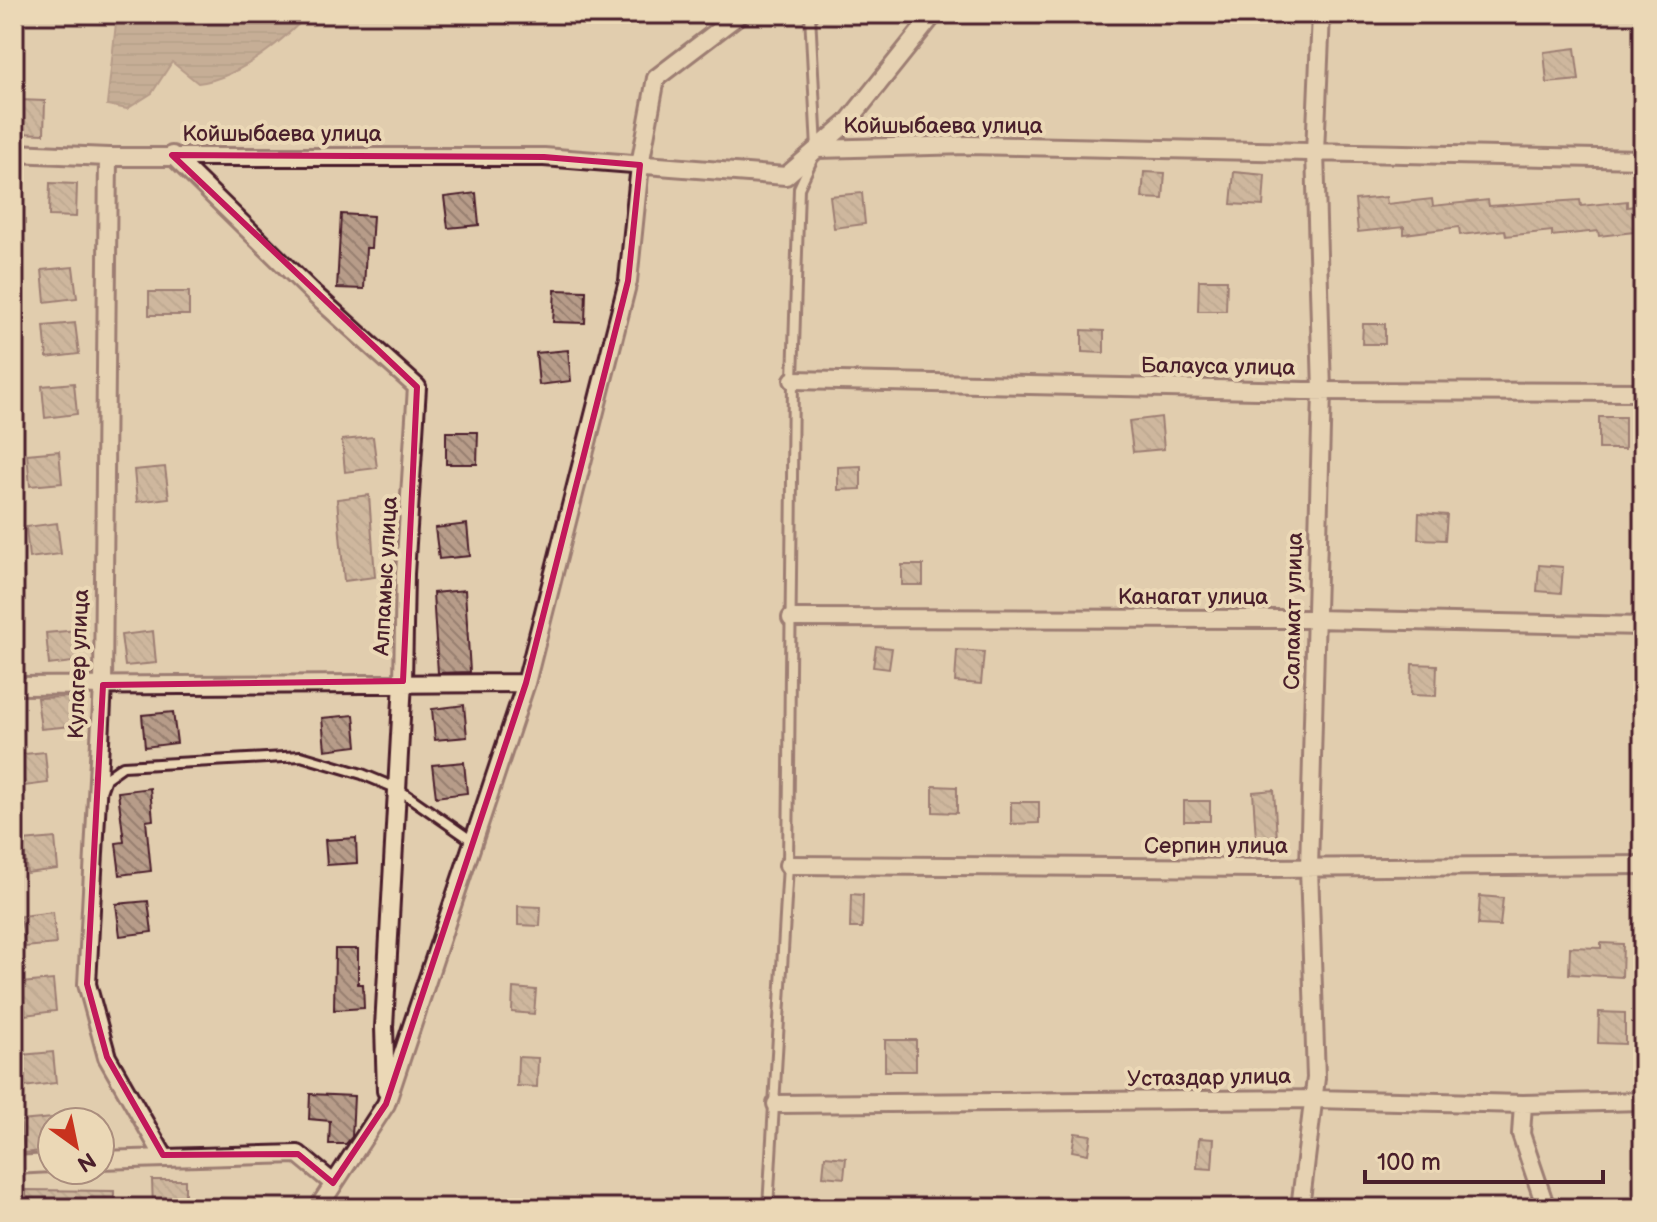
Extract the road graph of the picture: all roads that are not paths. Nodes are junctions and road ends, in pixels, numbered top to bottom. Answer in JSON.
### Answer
{"nodes":[{"id":1,"x":740,"y":14,"type":"edge"},
{"id":2,"x":810,"y":14,"type":"edge"},
{"id":3,"x":934,"y":14,"type":"edge"},
{"id":4,"x":1321,"y":14,"type":"edge"},
{"id":5,"x":817,"y":149,"type":"junction"},
{"id":6,"x":1315,"y":152,"type":"junction"},
{"id":7,"x":14,"y":153,"type":"edge"},
{"id":8,"x":172,"y":155,"type":"junction"},
{"id":9,"x":108,"y":157,"type":"junction"},
{"id":10,"x":1643,"y":159,"type":"edge"},
{"id":11,"x":640,"y":165,"type":"junction"},
{"id":12,"x":793,"y":380,"type":"junction"},
{"id":13,"x":1322,"y":391,"type":"junction"},
{"id":14,"x":1643,"y":392,"type":"edge"},
{"id":15,"x":791,"y":618,"type":"junction"},
{"id":16,"x":1313,"y":619,"type":"junction"},
{"id":17,"x":1643,"y":626,"type":"edge"},
{"id":18,"x":403,"y":681,"type":"junction"},
{"id":19,"x":526,"y":683,"type":"junction"},
{"id":20,"x":103,"y":685,"type":"junction"},
{"id":21,"x":14,"y":686,"type":"edge"},
{"id":22,"x":398,"y":789,"type":"junction"},
{"id":23,"x":96,"y":806,"type":"junction"},
{"id":24,"x":475,"y":843,"type":"junction"},
{"id":25,"x":788,"y":865,"type":"junction"},
{"id":26,"x":1643,"y":865,"type":"edge"},
{"id":27,"x":1309,"y":868,"type":"junction"},
{"id":28,"x":1314,"y":1099,"type":"junction"},
{"id":29,"x":1643,"y":1101,"type":"edge"},
{"id":30,"x":386,"y":1104,"type":"junction"},
{"id":31,"x":776,"y":1104,"type":"junction"},
{"id":32,"x":1523,"y":1104,"type":"junction"},
{"id":33,"x":163,"y":1155,"type":"junction"},
{"id":34,"x":116,"y":1159,"type":"edge"},
{"id":35,"x":36,"y":1164,"type":"edge"},
{"id":36,"x":14,"y":1165,"type":"edge"},
{"id":37,"x":333,"y":1183,"type":"junction"},
{"id":38,"x":318,"y":1208,"type":"edge"},
{"id":39,"x":768,"y":1208,"type":"edge"},
{"id":40,"x":1300,"y":1208,"type":"edge"},
{"id":41,"x":1546,"y":1208,"type":"edge"}],
"edges":[{"from":1,"to":11,"type":"street"},
{"from":2,"to":5,"type":"lane"},
{"from":3,"to":5,"type":"street"},
{"from":4,"to":6,"type":"street","name":"Саламат улица"},
{"from":5,"to":6,"type":"street","name":"Койшыбаева улица"},
{"from":5,"to":11,"type":"street","name":"Койшыбаева улица"},
{"from":5,"to":12,"type":"lane"},
{"from":6,"to":10,"type":"street","name":"Койшыбаева улица"},
{"from":6,"to":13,"type":"street","name":"Саламат улица"},
{"from":7,"to":9,"type":"street","name":"Койшыбаева улица"},
{"from":8,"to":9,"type":"street","name":"Койшыбаева улица"},
{"from":8,"to":11,"type":"street","name":"Койшыбаева улица"},
{"from":8,"to":18,"type":"street","name":"Алпамыс улица"},
{"from":9,"to":20,"type":"street","name":"Кулагер улица"},
{"from":11,"to":19,"type":"street"},
{"from":12,"to":13,"type":"street","name":"Балауса улица"},
{"from":12,"to":15,"type":"lane"},
{"from":13,"to":14,"type":"street","name":"Балауса улица"},
{"from":13,"to":16,"type":"street","name":"Саламат улица"},
{"from":15,"to":16,"type":"street","name":"Канагат улица"},
{"from":15,"to":25,"type":"lane"},
{"from":16,"to":17,"type":"street","name":"Канагат улица"},
{"from":16,"to":27,"type":"street","name":"Саламат улица"},
{"from":18,"to":19,"type":"street"},
{"from":18,"to":20,"type":"street"},
{"from":18,"to":22,"type":"street","name":"Алпамыс улица"},
{"from":19,"to":24,"type":"street"},
{"from":20,"to":21,"type":"street"},
{"from":20,"to":23,"type":"street","name":"Кулагер улица"},
{"from":22,"to":23,"type":"lane"},
{"from":22,"to":24,"type":"lane"},
{"from":22,"to":30,"type":"street","name":"Алпамыс улица"},
{"from":23,"to":33,"type":"street","name":"Кулагер улица"},
{"from":24,"to":30,"type":"street"},
{"from":25,"to":27,"type":"street","name":"Серпин улица"},
{"from":25,"to":31,"type":"lane"},
{"from":26,"to":27,"type":"street","name":"Серпин улица"},
{"from":27,"to":28,"type":"street","name":"Саламат улица"},
{"from":28,"to":31,"type":"street","name":"Устаздар улица"},
{"from":28,"to":32,"type":"street","name":"Устаздар улица"},
{"from":28,"to":40,"type":"street","name":"Саламат улица"},
{"from":29,"to":32,"type":"street","name":"Устаздар улица"},
{"from":30,"to":37,"type":"street"},
{"from":31,"to":39,"type":"lane"},
{"from":32,"to":41,"type":"street"},
{"from":33,"to":34,"type":"street"},
{"from":33,"to":37,"type":"street"},
{"from":35,"to":36,"type":"street"},
{"from":37,"to":38,"type":"street"}]}
